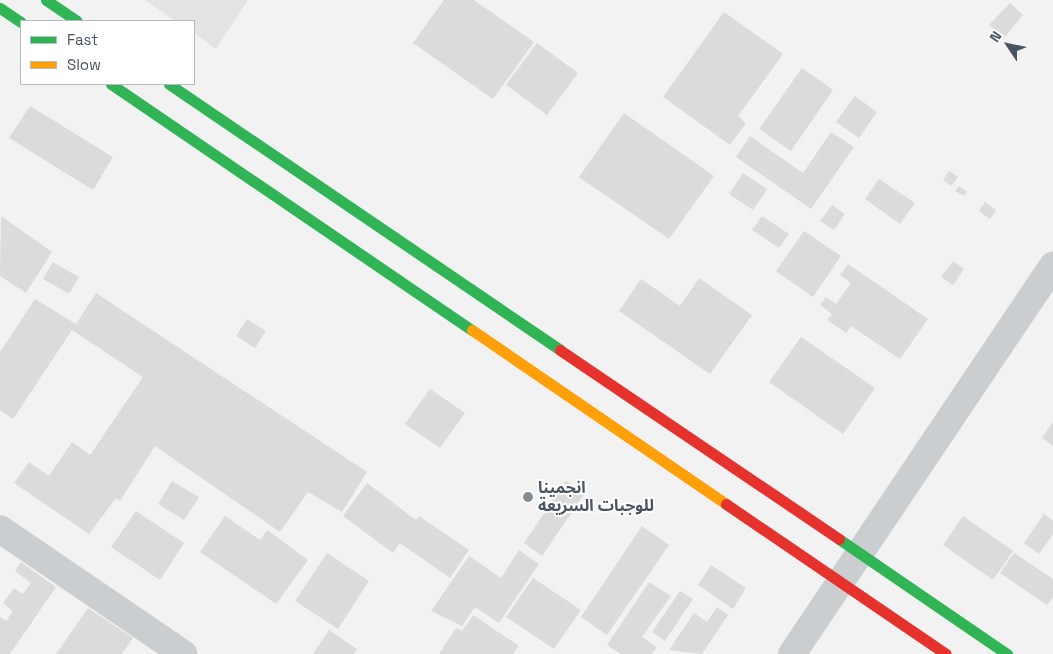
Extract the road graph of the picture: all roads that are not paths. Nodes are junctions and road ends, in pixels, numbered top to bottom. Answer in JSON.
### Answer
{"nodes":[{"id":1,"x":46,"y":0,"type":"edge"},
{"id":2,"x":0,"y":8,"type":"edge"},
{"id":3,"x":76,"y":20,"type":"edge"},
{"id":4,"x":20,"y":21,"type":"edge"},
{"id":5,"x":112,"y":85,"type":"edge"},
{"id":6,"x":170,"y":85,"type":"edge"},
{"id":7,"x":1053,"y":268,"type":"edge"},
{"id":8,"x":0,"y":529,"type":"edge"},
{"id":9,"x":858,"y":553,"type":"junction"},
{"id":10,"x":839,"y":582,"type":"junction"},
{"id":11,"x":183,"y":654,"type":"edge"},
{"id":12,"x":792,"y":654,"type":"edge"},
{"id":13,"x":946,"y":654,"type":"edge"},
{"id":14,"x":1007,"y":654,"type":"edge"}],
"edges":[{"from":1,"to":3,"type":"street"},
{"from":2,"to":4,"type":"street"},
{"from":5,"to":10,"type":"street"},
{"from":6,"to":9,"type":"street"},
{"from":7,"to":9,"type":"street"},
{"from":8,"to":11,"type":"street"},
{"from":9,"to":10,"type":"street"},
{"from":9,"to":14,"type":"street"},
{"from":10,"to":12,"type":"street"},
{"from":10,"to":13,"type":"street"}]}
